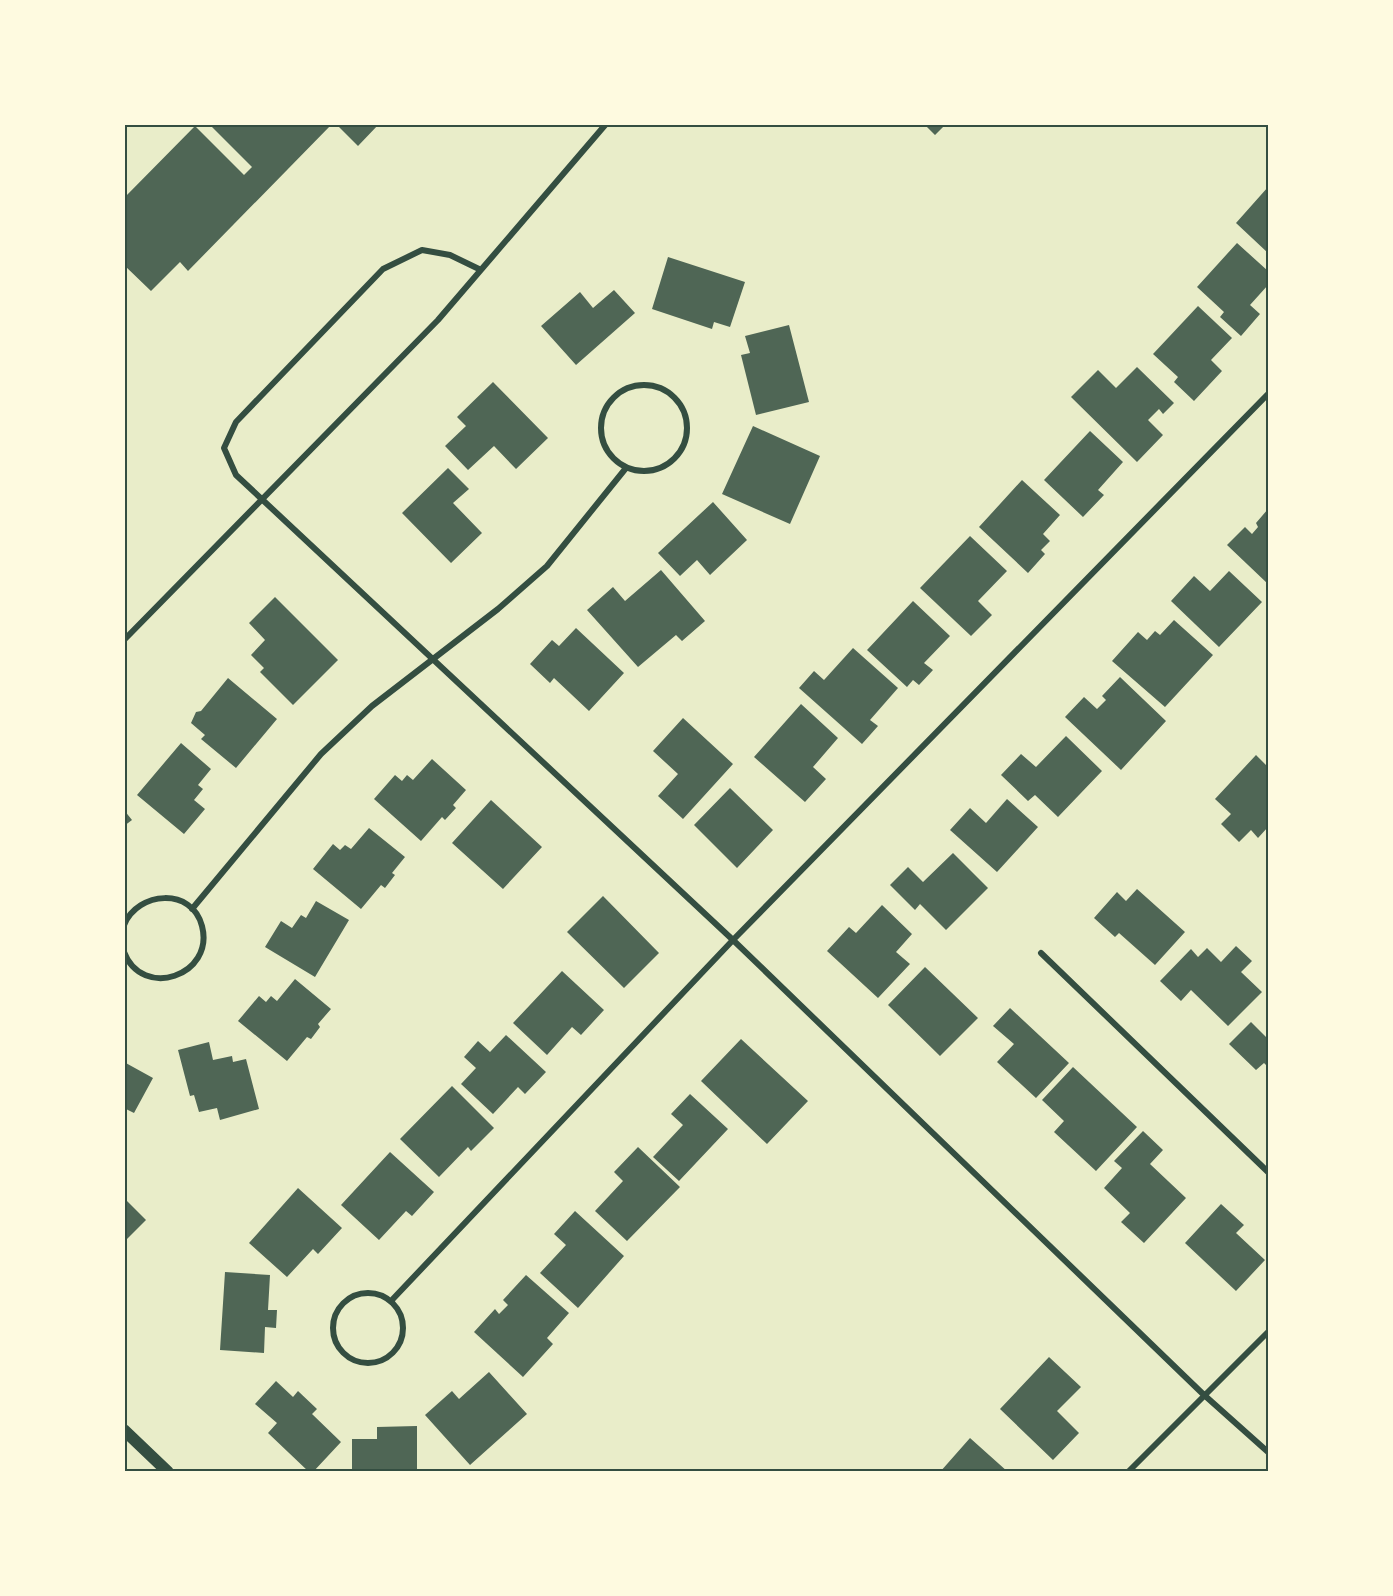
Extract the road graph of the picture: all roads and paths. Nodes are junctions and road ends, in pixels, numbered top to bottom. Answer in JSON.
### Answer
{"nodes":[{"id":1,"x":606,"y":124,"type":"edge"},
{"id":2,"x":481,"y":270,"type":"junction"},
{"id":3,"x":1269,"y":394,"type":"edge"},
{"id":4,"x":626,"y":468,"type":"junction"},
{"id":5,"x":263,"y":499,"type":"junction"},
{"id":6,"x":124,"y":640,"type":"edge"},
{"id":7,"x":433,"y":660,"type":"junction"},
{"id":8,"x":192,"y":909,"type":"junction"},
{"id":9,"x":124,"y":925,"type":"edge"},
{"id":10,"x":733,"y":940,"type":"junction"},
{"id":11,"x":124,"y":952,"type":"edge"},
{"id":12,"x":1041,"y":953,"type":"dead end"},
{"id":13,"x":1269,"y":1172,"type":"edge"},
{"id":14,"x":391,"y":1301,"type":"junction"},
{"id":15,"x":1269,"y":1332,"type":"edge"},
{"id":16,"x":1203,"y":1394,"type":"junction"},
{"id":17,"x":124,"y":1430,"type":"edge"},
{"id":18,"x":1269,"y":1452,"type":"edge"},
{"id":19,"x":168,"y":1472,"type":"edge"},
{"id":20,"x":1128,"y":1472,"type":"edge"}],
"edges":[{"from":1,"to":2,"type":"street"},
{"from":2,"to":5,"type":"street"},
{"from":2,"to":5,"type":"street"},
{"from":3,"to":10,"type":"street"},
{"from":4,"to":4,"type":"street"},
{"from":4,"to":7,"type":"street"},
{"from":5,"to":6,"type":"street"},
{"from":5,"to":7,"type":"street"},
{"from":7,"to":8,"type":"street"},
{"from":7,"to":10,"type":"street"},
{"from":8,"to":9,"type":"street"},
{"from":8,"to":11,"type":"street"},
{"from":10,"to":14,"type":"street"},
{"from":10,"to":16,"type":"street"},
{"from":12,"to":13,"type":"street"},
{"from":14,"to":14,"type":"street"},
{"from":15,"to":16,"type":"street"},
{"from":16,"to":18,"type":"street"},
{"from":16,"to":20,"type":"street"},
{"from":17,"to":19,"type":"main road"}]}
